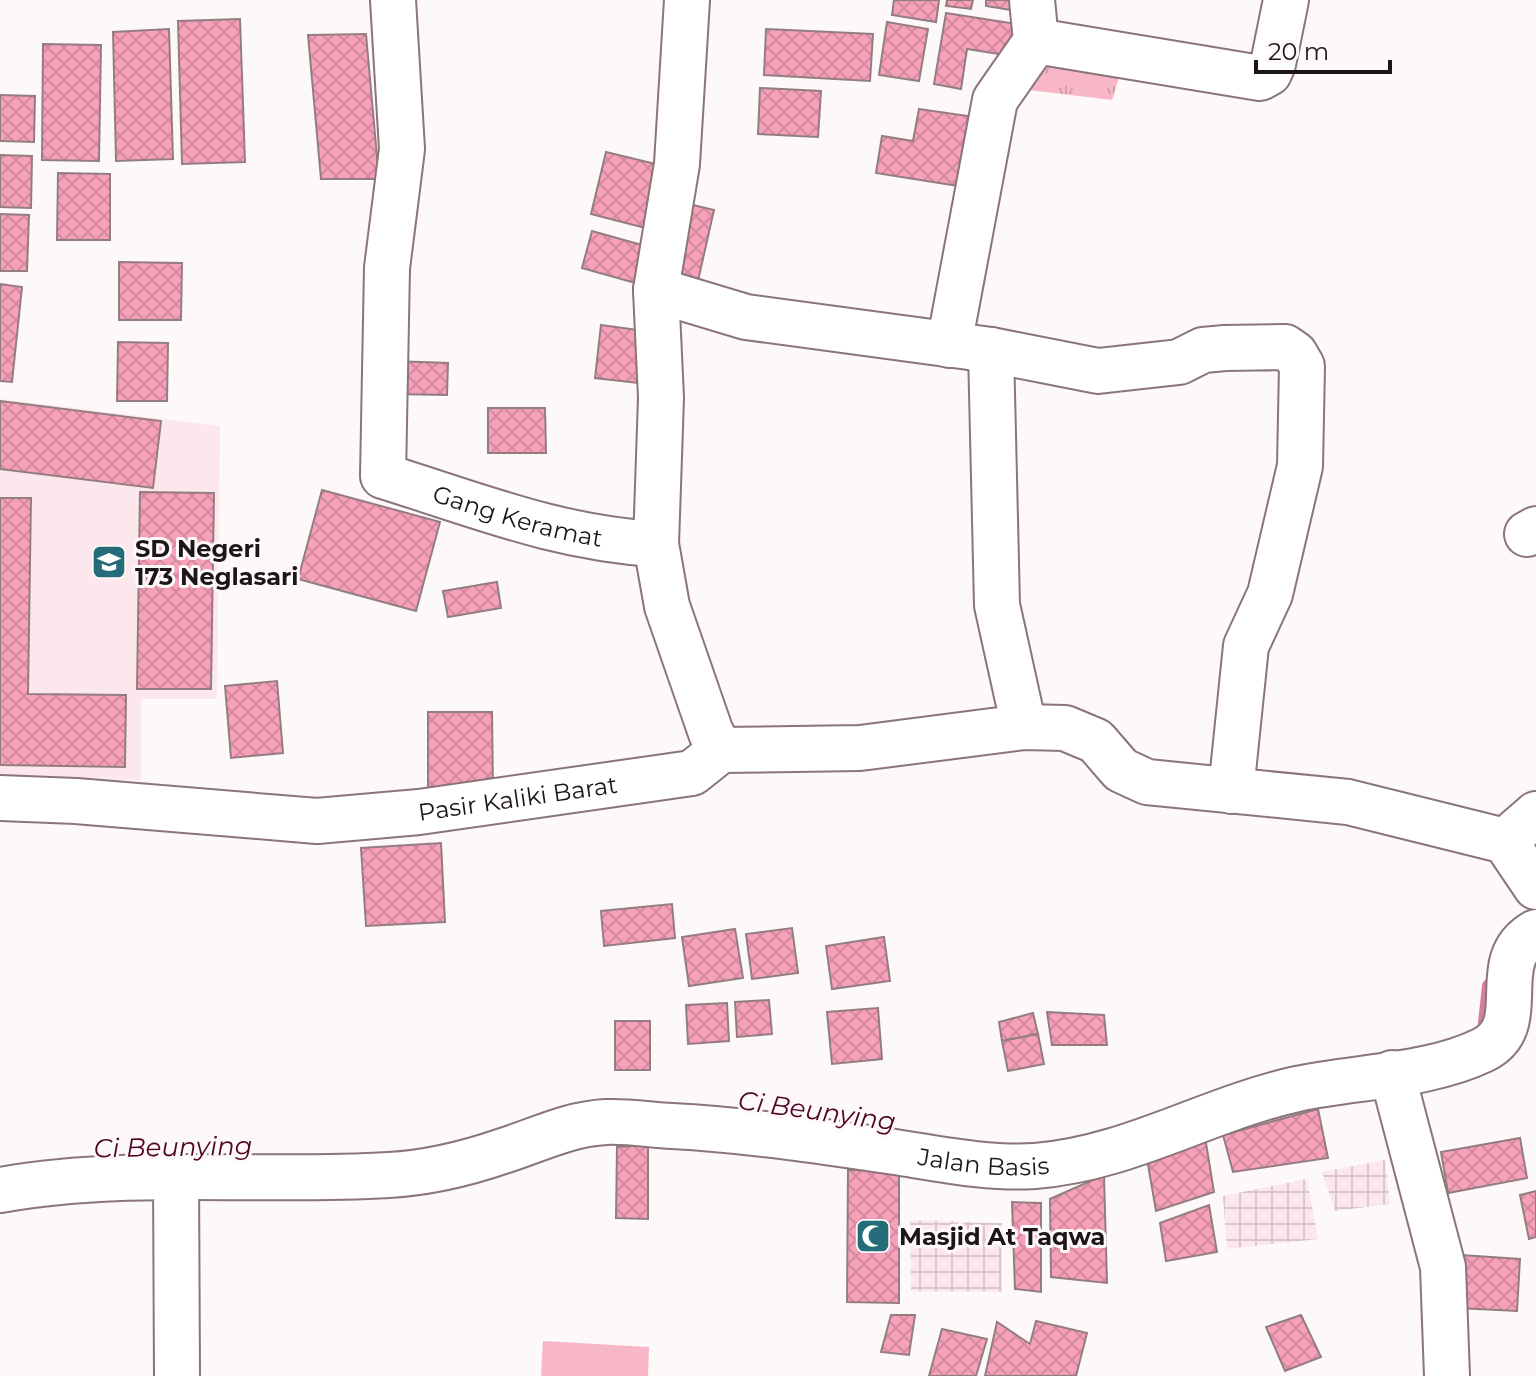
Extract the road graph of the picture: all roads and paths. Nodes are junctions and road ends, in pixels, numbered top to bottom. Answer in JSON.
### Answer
{"nodes":[{"id":1,"x":393,"y":0,"type":"edge"},
{"id":2,"x":687,"y":0,"type":"edge"},
{"id":3,"x":1286,"y":0,"type":"edge"},
{"id":4,"x":1034,"y":20,"type":"edge"},
{"id":5,"x":656,"y":290,"type":"junction"},
{"id":6,"x":970,"y":348,"type":"junction"},
{"id":7,"x":656,"y":544,"type":"junction"},
{"id":8,"x":1024,"y":727,"type":"junction"},
{"id":9,"x":721,"y":750,"type":"junction"},
{"id":10,"x":1231,"y":791,"type":"junction"},
{"id":11,"x":0,"y":798,"type":"edge"},
{"id":12,"x":1520,"y":828,"type":"edge"},
{"id":13,"x":1536,"y":887,"type":"edge"},
{"id":14,"x":1536,"y":932,"type":"edge"},
{"id":15,"x":1392,"y":1073,"type":"junction"},
{"id":16,"x":176,"y":1175,"type":"junction"},
{"id":17,"x":0,"y":1190,"type":"edge"},
{"id":18,"x":177,"y":1376,"type":"edge"},
{"id":19,"x":1447,"y":1376,"type":"edge"}],
"edges":[{"from":1,"to":7,"type":"street","name":"Gang Keramat"},
{"from":2,"to":5,"type":"street"},
{"from":3,"to":4,"type":"street"},
{"from":4,"to":6,"type":"street"},
{"from":5,"to":6,"type":"street"},
{"from":5,"to":7,"type":"street"},
{"from":6,"to":8,"type":"street"},
{"from":6,"to":10,"type":"street"},
{"from":7,"to":9,"type":"street"},
{"from":8,"to":9,"type":"street"},
{"from":8,"to":10,"type":"street"},
{"from":9,"to":11,"type":"street","name":"Pasir Kaliki Barat"},
{"from":10,"to":12,"type":"street"},
{"from":12,"to":13,"type":"street"},
{"from":14,"to":15,"type":"street","name":"Jalan Basis"},
{"from":15,"to":16,"type":"street","name":"Jalan Basis"},
{"from":15,"to":19,"type":"street"},
{"from":16,"to":17,"type":"street","name":"Jalan Basis"},
{"from":16,"to":18,"type":"street"}]}
